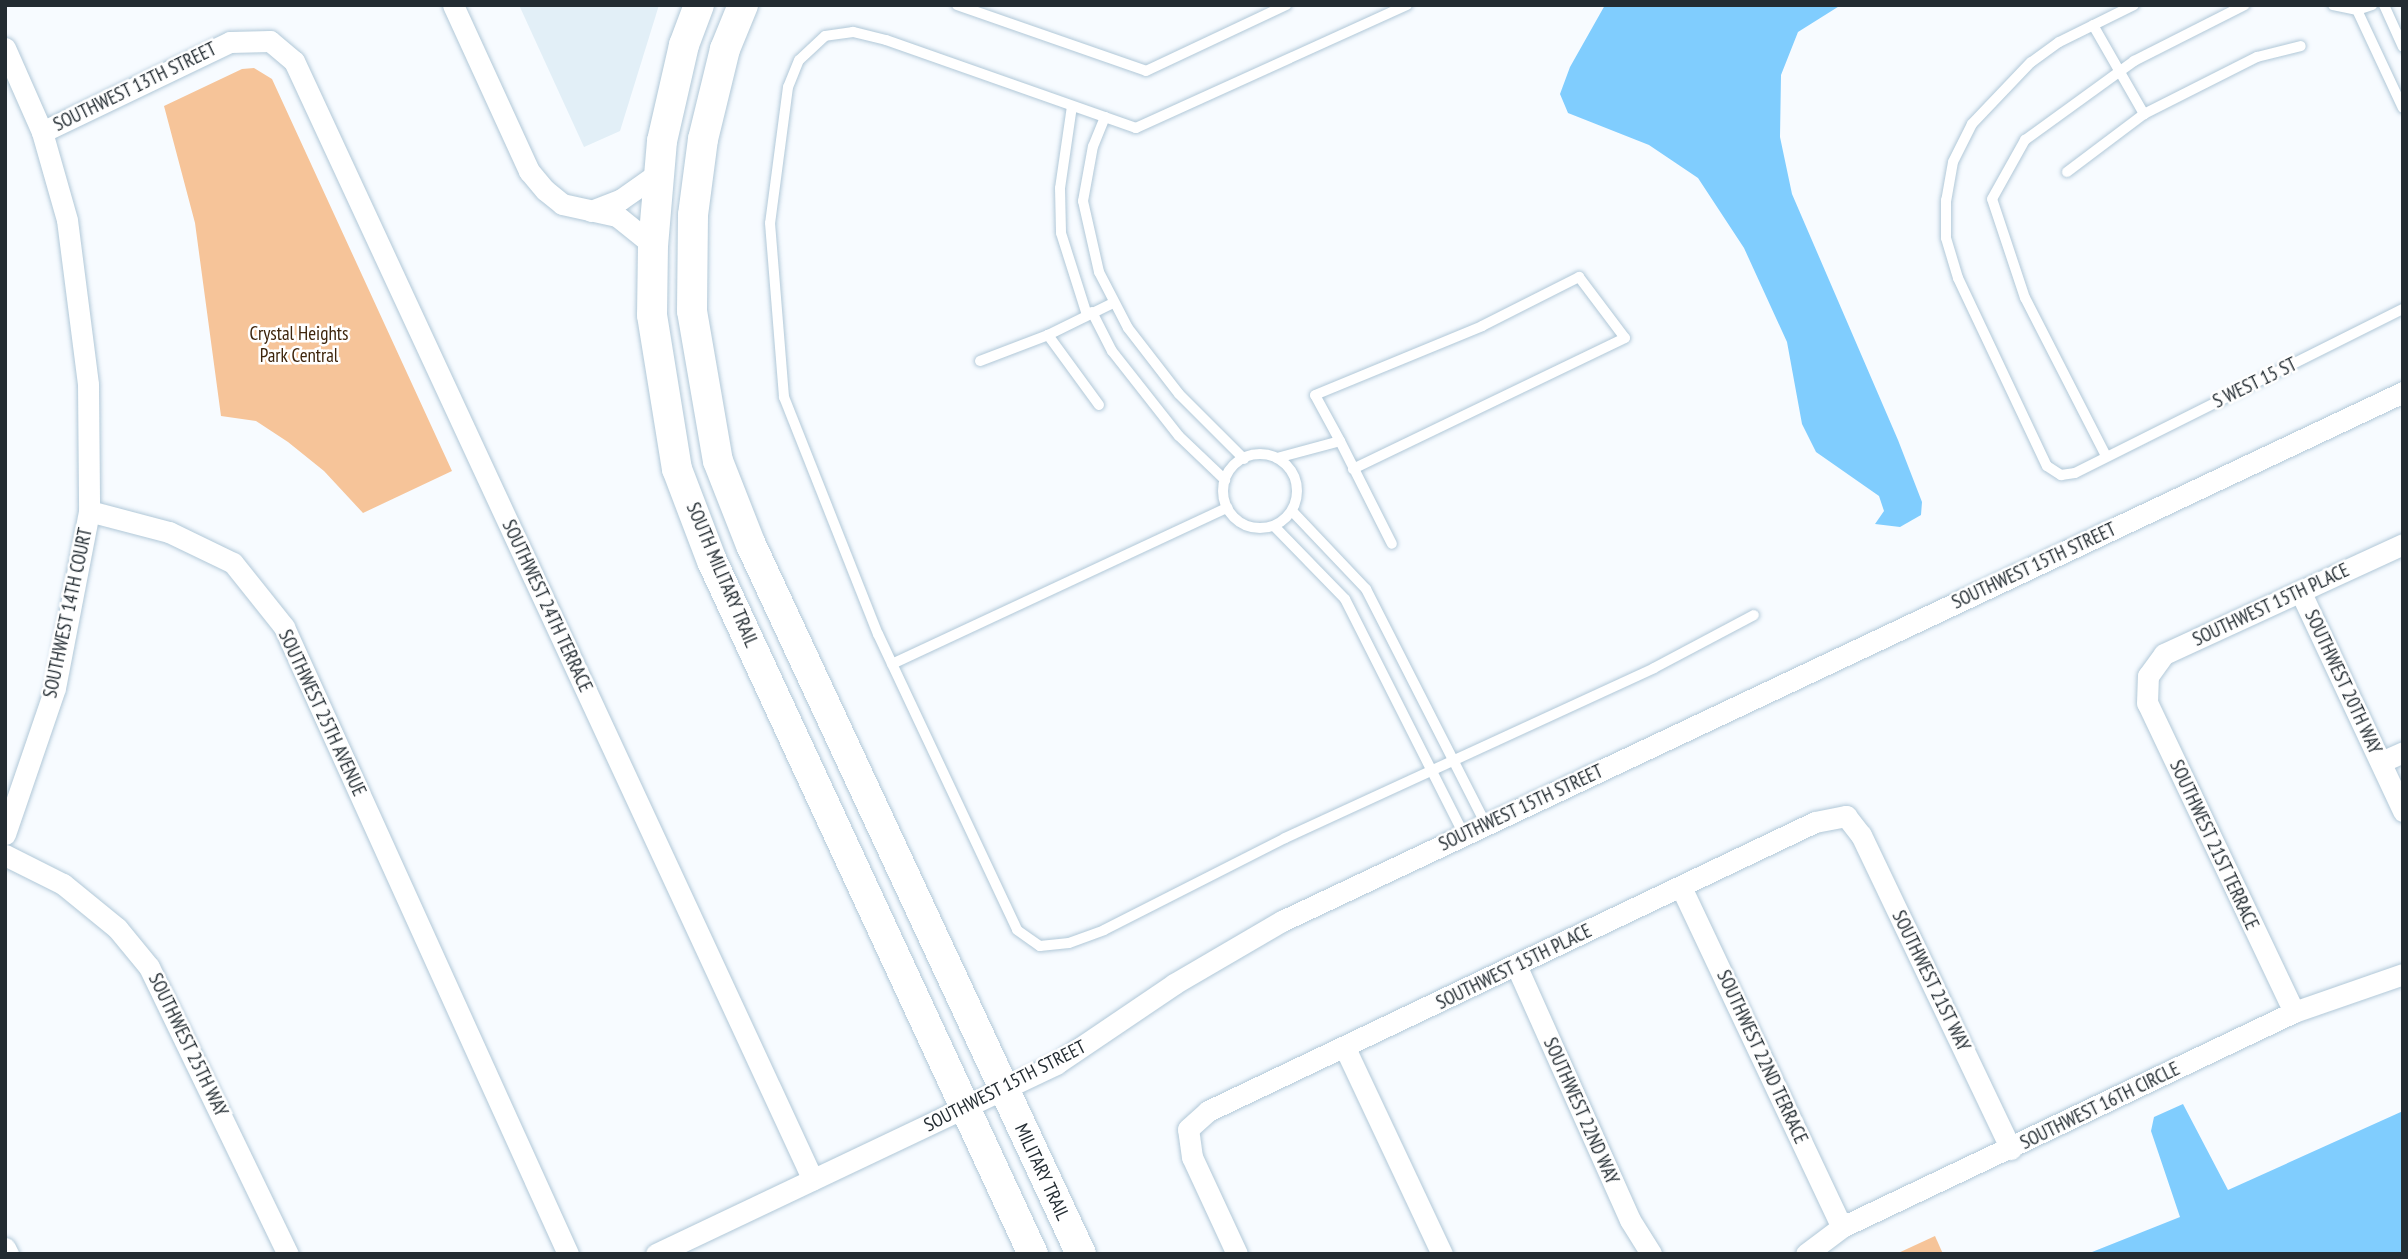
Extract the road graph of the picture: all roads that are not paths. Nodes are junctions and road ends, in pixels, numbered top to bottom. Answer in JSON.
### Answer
{"nodes":[{"id":1,"x":453,"y":5,"type":"edge"},
{"id":2,"x":698,"y":5,"type":"edge"},
{"id":3,"x":743,"y":5,"type":"edge"},
{"id":4,"x":957,"y":5,"type":"edge"},
{"id":5,"x":1286,"y":5,"type":"edge"},
{"id":6,"x":1407,"y":5,"type":"edge"},
{"id":7,"x":2134,"y":5,"type":"edge"},
{"id":8,"x":2245,"y":5,"type":"edge"},
{"id":9,"x":2333,"y":5,"type":"edge"},
{"id":10,"x":2372,"y":5,"type":"edge"},
{"id":11,"x":2385,"y":5,"type":"edge"},
{"id":12,"x":2357,"y":10,"type":"junction"},
{"id":13,"x":2093,"y":25,"type":"junction"},
{"id":14,"x":270,"y":41,"type":"joint"},
{"id":15,"x":2301,"y":46,"type":"dead end"},
{"id":16,"x":2403,"y":47,"type":"edge"},
{"id":17,"x":5,"y":48,"type":"edge"},
{"id":18,"x":2117,"y":73,"type":"junction"},
{"id":19,"x":1072,"y":106,"type":"junction"},
{"id":20,"x":2403,"y":108,"type":"edge"},
{"id":21,"x":2144,"y":114,"type":"junction"},
{"id":22,"x":1105,"y":117,"type":"junction"},
{"id":23,"x":42,"y":132,"type":"junction"},
{"id":24,"x":2067,"y":172,"type":"dead end"},
{"id":25,"x":657,"y":174,"type":"junction"},
{"id":26,"x":591,"y":211,"type":"junction"},
{"id":27,"x":653,"y":245,"type":"junction"},
{"id":28,"x":1113,"y":303,"type":"junction"},
{"id":29,"x":2403,"y":309,"type":"edge"},
{"id":30,"x":1089,"y":314,"type":"junction"},
{"id":31,"x":1048,"y":335,"type":"junction"},
{"id":32,"x":980,"y":361,"type":"dead end"},
{"id":33,"x":2403,"y":392,"type":"edge"},
{"id":34,"x":1099,"y":405,"type":"dead end"},
{"id":35,"x":1340,"y":441,"type":"junction"},
{"id":36,"x":2105,"y":454,"type":"junction"},
{"id":37,"x":1277,"y":458,"type":"junction"},
{"id":38,"x":1244,"y":459,"type":"junction"},
{"id":39,"x":1353,"y":469,"type":"junction"},
{"id":40,"x":1225,"y":480,"type":"junction"},
{"id":41,"x":1227,"y":508,"type":"junction"},
{"id":42,"x":89,"y":511,"type":"junction"},
{"id":43,"x":1292,"y":511,"type":"junction"},
{"id":44,"x":1274,"y":526,"type":"junction"},
{"id":45,"x":1392,"y":544,"type":"dead end"},
{"id":46,"x":2403,"y":544,"type":"edge"},
{"id":47,"x":2301,"y":593,"type":"junction"},
{"id":48,"x":1754,"y":615,"type":"dead end"},
{"id":49,"x":892,"y":664,"type":"junction"},
{"id":50,"x":2148,"y":676,"type":"joint"},
{"id":51,"x":2403,"y":752,"type":"edge"},
{"id":52,"x":1454,"y":762,"type":"junction"},
{"id":53,"x":2381,"y":762,"type":"junction"},
{"id":54,"x":1433,"y":774,"type":"junction"},
{"id":55,"x":2403,"y":811,"type":"edge"},
{"id":56,"x":1846,"y":816,"type":"joint"},
{"id":57,"x":1486,"y":825,"type":"junction"},
{"id":58,"x":5,"y":834,"type":"edge"},
{"id":59,"x":1464,"y":835,"type":"junction"},
{"id":60,"x":5,"y":855,"type":"edge"},
{"id":61,"x":1681,"y":887,"type":"junction"},
{"id":62,"x":1516,"y":965,"type":"junction"},
{"id":63,"x":2403,"y":974,"type":"edge"},
{"id":64,"x":2294,"y":1012,"type":"junction"},
{"id":65,"x":1345,"y":1048,"type":"junction"},
{"id":66,"x":1004,"y":1089,"type":"junction"},
{"id":67,"x":965,"y":1108,"type":"junction"},
{"id":68,"x":2011,"y":1149,"type":"junction"},
{"id":69,"x":813,"y":1180,"type":"junction"},
{"id":70,"x":1842,"y":1227,"type":"junction"},
{"id":71,"x":5,"y":1248,"type":"edge"},
{"id":72,"x":8,"y":1254,"type":"edge"},
{"id":73,"x":288,"y":1254,"type":"edge"},
{"id":74,"x":568,"y":1254,"type":"edge"},
{"id":75,"x":656,"y":1254,"type":"edge"},
{"id":76,"x":1033,"y":1254,"type":"edge"},
{"id":77,"x":1081,"y":1254,"type":"edge"},
{"id":78,"x":1237,"y":1254,"type":"edge"},
{"id":79,"x":1442,"y":1254,"type":"edge"},
{"id":80,"x":1651,"y":1254,"type":"edge"},
{"id":81,"x":1806,"y":1254,"type":"edge"}],
"edges":[{"from":1,"to":26,"type":"street"},
{"from":2,"to":25,"type":"street","name":"SOUTH MILITARY TRAIL"},
{"from":3,"to":66,"type":"street","name":"SOUTH MILITARY TRAIL"},
{"from":4,"to":5,"type":"lane"},
{"from":6,"to":22,"type":"lane"},
{"from":7,"to":13,"type":"lane","name":"S WEST 15 ST"},
{"from":8,"to":18,"type":"lane"},
{"from":9,"to":12,"type":"lane"},
{"from":10,"to":12,"type":"lane"},
{"from":11,"to":16,"type":"lane"},
{"from":12,"to":20,"type":"lane"},
{"from":13,"to":18,"type":"lane"},
{"from":13,"to":36,"type":"lane","name":"S WEST 15 ST"},
{"from":14,"to":23,"type":"street","name":"SOUTHWEST 13TH STREET"},
{"from":14,"to":69,"type":"street","name":"SOUTHWEST 24TH TERRACE"},
{"from":15,"to":21,"type":"lane"},
{"from":17,"to":23,"type":"street"},
{"from":18,"to":21,"type":"lane"},
{"from":18,"to":36,"type":"lane"},
{"from":19,"to":22,"type":"lane"},
{"from":19,"to":30,"type":"lane"},
{"from":19,"to":49,"type":"lane"},
{"from":21,"to":24,"type":"lane"},
{"from":22,"to":28,"type":"lane"},
{"from":23,"to":42,"type":"street"},
{"from":25,"to":26,"type":"street"},
{"from":25,"to":27,"type":"street","name":"SOUTH MILITARY TRAIL"},
{"from":26,"to":27,"type":"street"},
{"from":27,"to":67,"type":"street","name":"SOUTH MILITARY TRAIL"},
{"from":28,"to":30,"type":"lane"},
{"from":28,"to":38,"type":"lane"},
{"from":29,"to":36,"type":"lane","name":"S WEST 15 ST"},
{"from":30,"to":31,"type":"lane"},
{"from":30,"to":40,"type":"lane"},
{"from":31,"to":32,"type":"lane"},
{"from":31,"to":34,"type":"lane"},
{"from":33,"to":57,"type":"street","name":"SOUTHWEST 15TH STREET"},
{"from":35,"to":37,"type":"lane"},
{"from":35,"to":39,"type":"lane"},
{"from":35,"to":39,"type":"lane"},
{"from":37,"to":38,"type":"lane"},
{"from":37,"to":43,"type":"lane"},
{"from":38,"to":40,"type":"lane"},
{"from":39,"to":45,"type":"lane"},
{"from":40,"to":41,"type":"lane"},
{"from":41,"to":44,"type":"lane"},
{"from":41,"to":49,"type":"lane"},
{"from":42,"to":58,"type":"street","name":"SOUTHWEST 14TH COURT"},
{"from":42,"to":74,"type":"street","name":"SOUTHWEST 25TH AVENUE"},
{"from":43,"to":44,"type":"lane"},
{"from":43,"to":52,"type":"lane"},
{"from":44,"to":54,"type":"lane"},
{"from":46,"to":47,"type":"street","name":"SOUTHWEST 15TH PLACE"},
{"from":47,"to":50,"type":"street","name":"SOUTHWEST 15TH PLACE"},
{"from":47,"to":53,"type":"street","name":"SOUTHWEST 20TH WAY"},
{"from":48,"to":52,"type":"lane"},
{"from":49,"to":54,"type":"lane"},
{"from":50,"to":64,"type":"street","name":"SOUTHWEST 21ST TERRACE"},
{"from":51,"to":53,"type":"street"},
{"from":52,"to":54,"type":"lane"},
{"from":52,"to":57,"type":"lane"},
{"from":53,"to":55,"type":"street","name":"SOUTHWEST 20TH WAY"},
{"from":54,"to":59,"type":"lane"},
{"from":56,"to":61,"type":"street","name":"SOUTHWEST 15TH PLACE"},
{"from":56,"to":68,"type":"street","name":"SOUTHWEST 21ST WAY"},
{"from":57,"to":59,"type":"street","name":"SOUTHWEST 15TH STREET"},
{"from":59,"to":66,"type":"street","name":"SOUTHWEST 15TH STREET"},
{"from":60,"to":73,"type":"street","name":"SOUTHWEST 25TH WAY"},
{"from":61,"to":62,"type":"street","name":"SOUTHWEST 15TH PLACE"},
{"from":61,"to":70,"type":"street","name":"SOUTHWEST 22ND TERRACE"},
{"from":62,"to":65,"type":"street","name":"SOUTHWEST 15TH PLACE"},
{"from":62,"to":80,"type":"street","name":"SOUTHWEST 22ND WAY"},
{"from":63,"to":64,"type":"street","name":"SOUTHWEST 16TH CIRCLE"},
{"from":64,"to":68,"type":"street","name":"SOUTHWEST 16TH CIRCLE"},
{"from":65,"to":78,"type":"street","name":"SOUTHWEST 15TH PLACE"},
{"from":65,"to":79,"type":"street"},
{"from":66,"to":67,"type":"street","name":"SOUTHWEST 15TH STREET"},
{"from":66,"to":77,"type":"street","name":"MILITARY TRAIL"},
{"from":67,"to":69,"type":"street","name":"SOUTHWEST 15TH STREET"},
{"from":67,"to":76,"type":"street"},
{"from":68,"to":70,"type":"street","name":"SOUTHWEST 16TH CIRCLE"},
{"from":69,"to":75,"type":"street","name":"SOUTHWEST 15TH STREET"},
{"from":70,"to":81,"type":"street","name":"SOUTHWEST 16TH CIRCLE"},
{"from":71,"to":72,"type":"street"}]}
